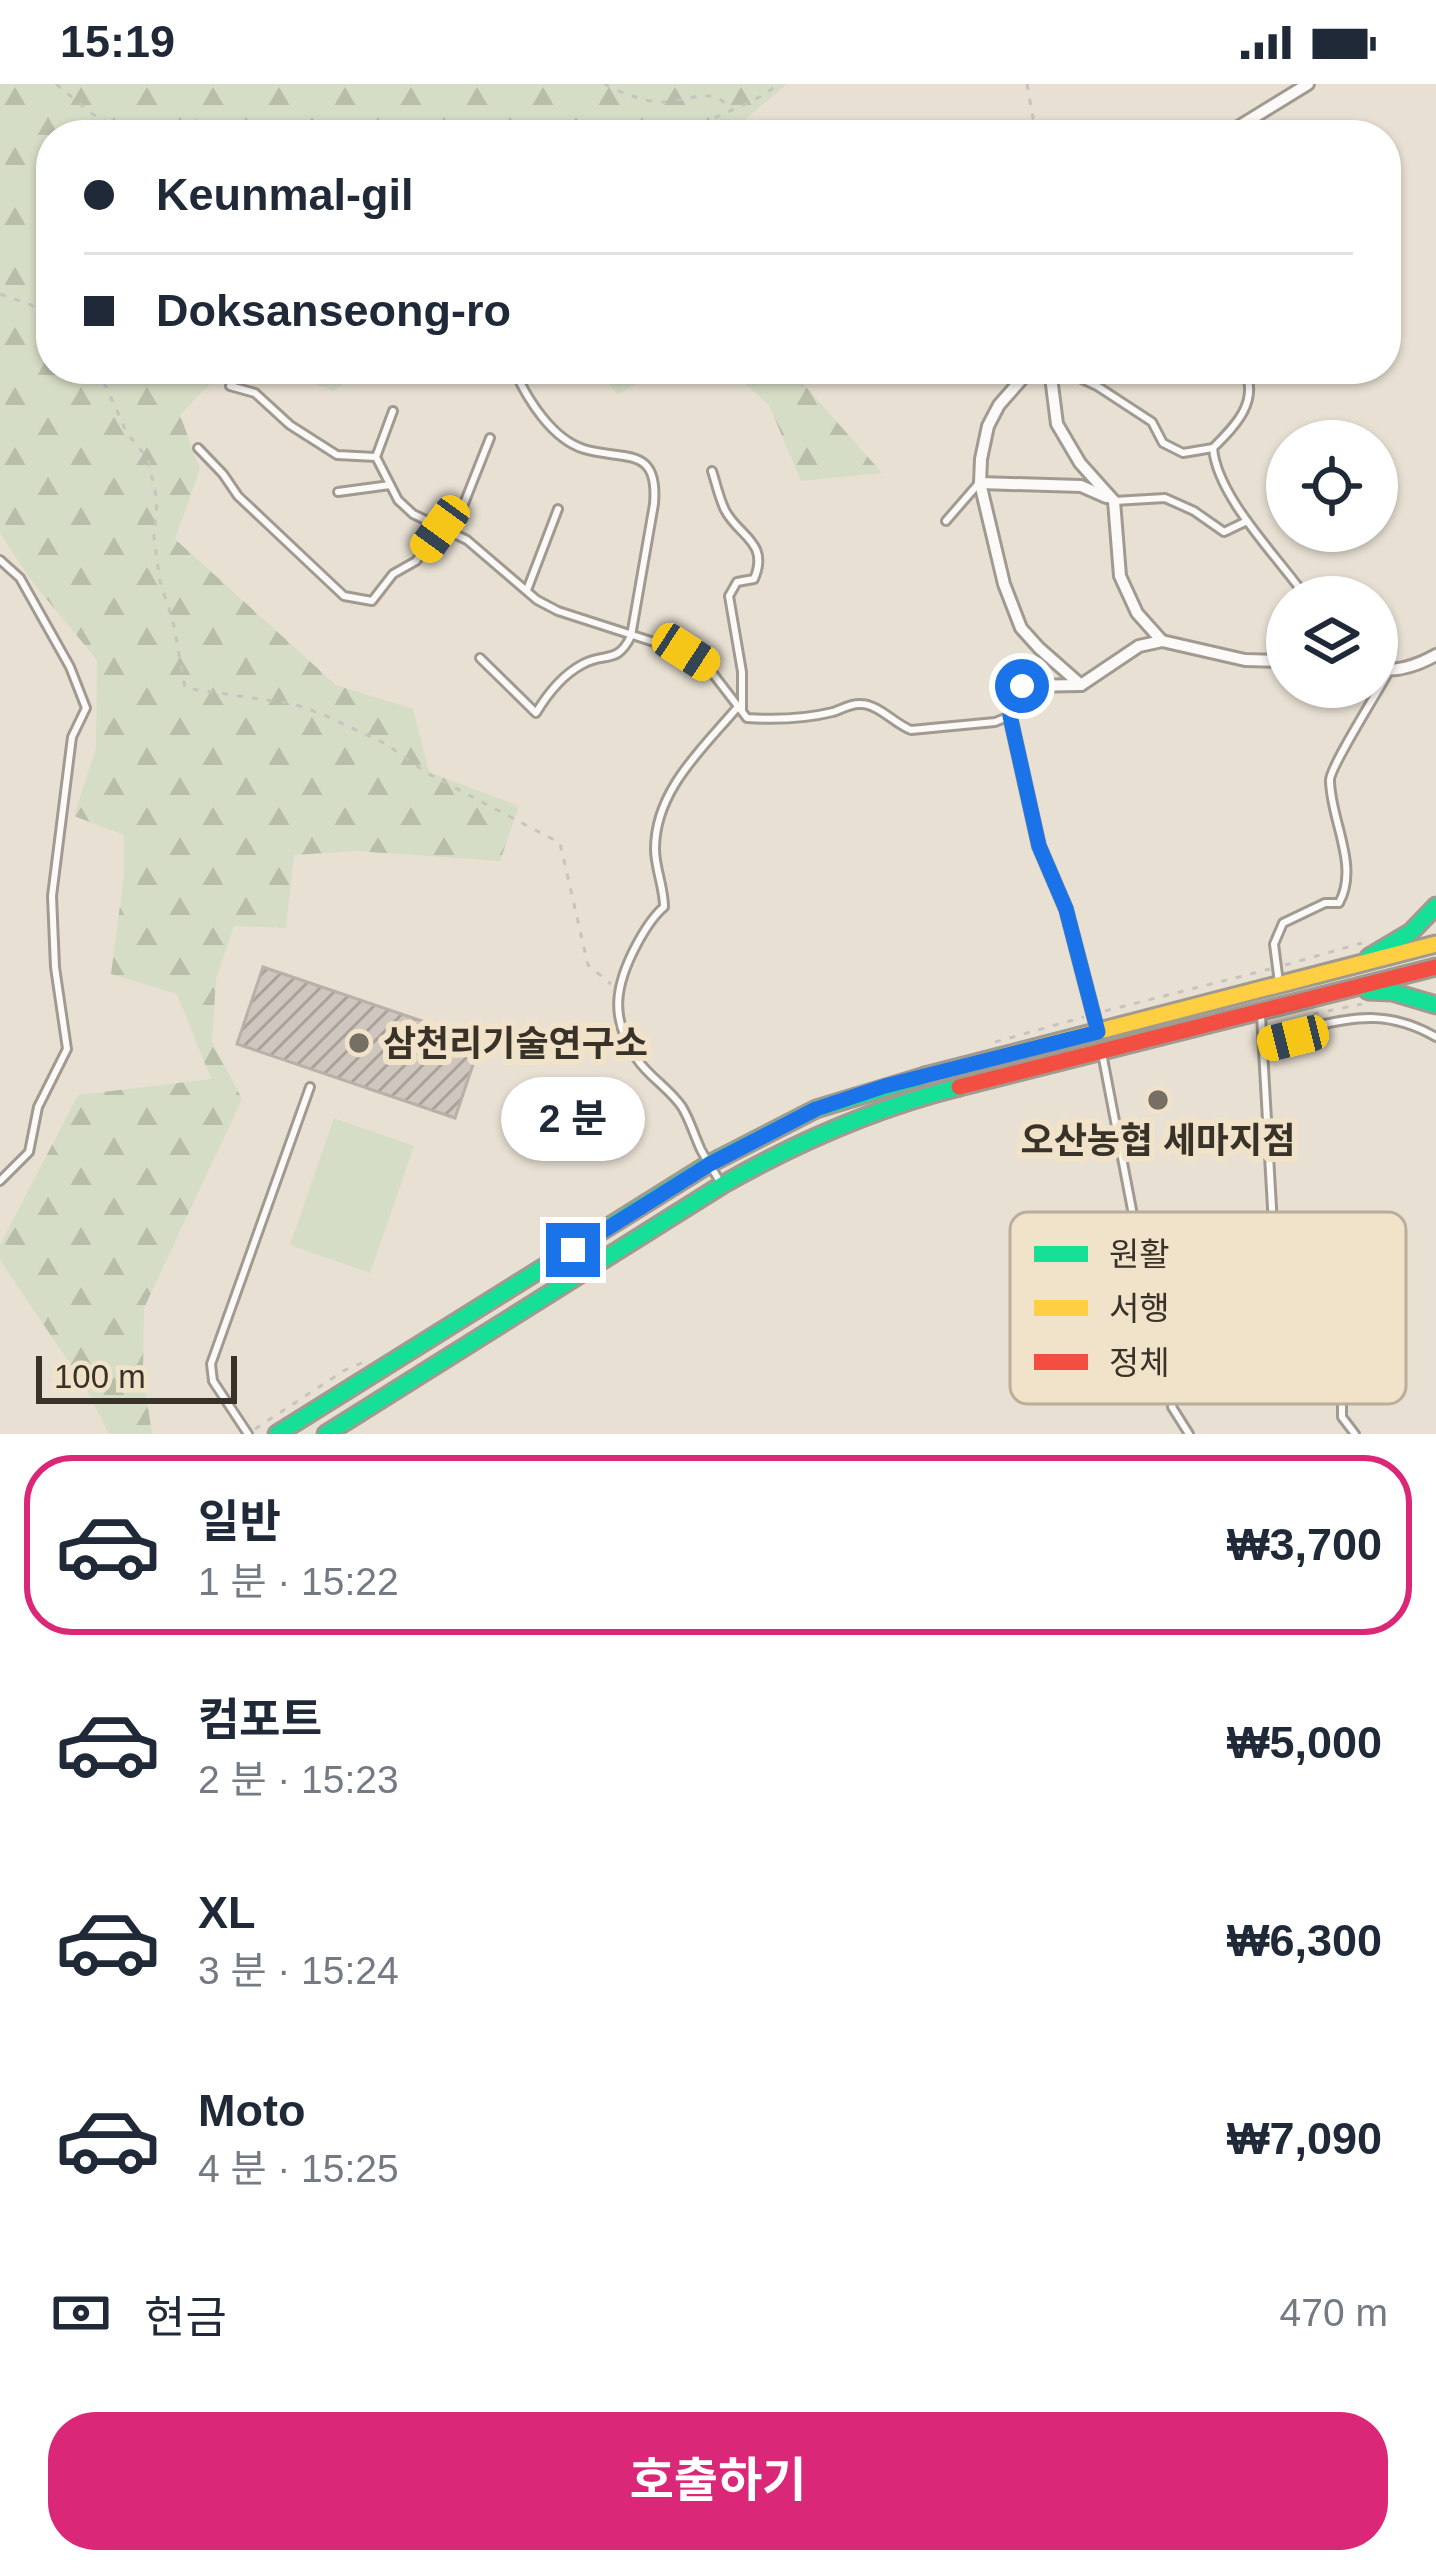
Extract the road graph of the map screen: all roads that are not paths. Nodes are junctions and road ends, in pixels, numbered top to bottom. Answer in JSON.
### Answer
{"nodes":[{"id":1,"x":1308,"y":84,"type":"edge"},
{"id":2,"x":1249,"y":120,"type":"edge"},
{"id":3,"x":521,"y":384,"type":"edge"},
{"id":4,"x":1018,"y":384,"type":"edge"},
{"id":5,"x":1052,"y":384,"type":"edge"},
{"id":6,"x":1093,"y":384,"type":"edge"},
{"id":7,"x":1249,"y":384,"type":"edge"},
{"id":8,"x":230,"y":386,"type":"dead end"},
{"id":9,"x":394,"y":411,"type":"dead end"},
{"id":10,"x":490,"y":438,"type":"dead end"},
{"id":11,"x":198,"y":448,"type":"dead end"},
{"id":12,"x":1213,"y":448,"type":"junction"},
{"id":13,"x":376,"y":457,"type":"junction"},
{"id":14,"x":712,"y":471,"type":"dead end"},
{"id":15,"x":980,"y":483,"type":"junction"},
{"id":16,"x":390,"y":485,"type":"junction"},
{"id":17,"x":338,"y":492,"type":"dead end"},
{"id":18,"x":1114,"y":501,"type":"junction"},
{"id":19,"x":558,"y":509,"type":"dead end"},
{"id":20,"x":946,"y":521,"type":"dead end"},
{"id":21,"x":1247,"y":521,"type":"junction"},
{"id":22,"x":440,"y":529,"type":"junction"},
{"id":23,"x":452,"y":534,"type":"junction"},
{"id":24,"x":0,"y":560,"type":"edge"},
{"id":25,"x":1290,"y":576,"type":"edge"},
{"id":26,"x":527,"y":590,"type":"junction"},
{"id":27,"x":631,"y":636,"type":"junction"},
{"id":28,"x":1162,"y":640,"type":"junction"},
{"id":29,"x":1436,"y":655,"type":"edge"},
{"id":30,"x":480,"y":658,"type":"dead end"},
{"id":31,"x":1266,"y":661,"type":"edge"},
{"id":32,"x":1398,"y":667,"type":"edge"},
{"id":33,"x":1082,"y":685,"type":"junction"},
{"id":34,"x":1365,"y":708,"type":"edge"},
{"id":35,"x":739,"y":711,"type":"junction"},
{"id":36,"x":1010,"y":716,"type":"junction"},
{"id":37,"x":1436,"y":906,"type":"edge"},
{"id":38,"x":1436,"y":944,"type":"edge"},
{"id":39,"x":1351,"y":968,"type":"junction"},
{"id":40,"x":1436,"y":968,"type":"edge"},
{"id":41,"x":1280,"y":986,"type":"junction"},
{"id":42,"x":1341,"y":991,"type":"junction"},
{"id":43,"x":1436,"y":1005,"type":"edge"},
{"id":44,"x":1261,"y":1011,"type":"junction"},
{"id":45,"x":1098,"y":1032,"type":"junction"},
{"id":46,"x":1436,"y":1036,"type":"edge"},
{"id":47,"x":1264,"y":1045,"type":"junction"},
{"id":48,"x":1101,"y":1051,"type":"junction"},
{"id":49,"x":310,"y":1087,"type":"dead end"},
{"id":50,"x":710,"y":1164,"type":"junction"},
{"id":51,"x":0,"y":1181,"type":"edge"},
{"id":52,"x":722,"y":1185,"type":"junction"},
{"id":53,"x":1132,"y":1212,"type":"edge"},
{"id":54,"x":1273,"y":1212,"type":"edge"},
{"id":55,"x":1173,"y":1404,"type":"edge"},
{"id":56,"x":1342,"y":1404,"type":"edge"},
{"id":57,"x":248,"y":1434,"type":"edge"},
{"id":58,"x":277,"y":1434,"type":"edge"},
{"id":59,"x":326,"y":1434,"type":"edge"},
{"id":60,"x":1190,"y":1434,"type":"edge"},
{"id":61,"x":1355,"y":1434,"type":"edge"}],
"edges":[{"from":1,"to":2,"type":"street"},
{"from":3,"to":27,"type":"lane"},
{"from":4,"to":15,"type":"street"},
{"from":5,"to":18,"type":"street"},
{"from":6,"to":12,"type":"lane"},
{"from":7,"to":12,"type":"lane"},
{"from":8,"to":13,"type":"lane"},
{"from":9,"to":13,"type":"lane"},
{"from":10,"to":23,"type":"lane"},
{"from":11,"to":22,"type":"lane"},
{"from":12,"to":21,"type":"lane"},
{"from":13,"to":16,"type":"lane"},
{"from":14,"to":35,"type":"lane"},
{"from":15,"to":18,"type":"street"},
{"from":15,"to":20,"type":"lane"},
{"from":15,"to":33,"type":"street"},
{"from":16,"to":17,"type":"lane"},
{"from":16,"to":22,"type":"lane"},
{"from":18,"to":21,"type":"lane"},
{"from":18,"to":28,"type":"street"},
{"from":19,"to":26,"type":"lane"},
{"from":21,"to":25,"type":"lane"},
{"from":22,"to":23,"type":"lane"},
{"from":23,"to":26,"type":"lane"},
{"from":24,"to":51,"type":"lane"},
{"from":26,"to":27,"type":"lane"},
{"from":27,"to":30,"type":"lane"},
{"from":27,"to":35,"type":"lane"},
{"from":28,"to":31,"type":"street"},
{"from":28,"to":33,"type":"street"},
{"from":29,"to":32,"type":"street"},
{"from":33,"to":36,"type":"street"},
{"from":34,"to":41,"type":"lane"},
{"from":35,"to":36,"type":"lane"},
{"from":35,"to":50,"type":"lane"},
{"from":36,"to":45,"type":"street"},
{"from":37,"to":39,"type":"street"},
{"from":38,"to":39,"type":"street"},
{"from":39,"to":41,"type":"street"},
{"from":40,"to":42,"type":"street"},
{"from":41,"to":45,"type":"street"},
{"from":42,"to":43,"type":"street"},
{"from":42,"to":44,"type":"street"},
{"from":44,"to":47,"type":"lane"},
{"from":44,"to":48,"type":"street"},
{"from":45,"to":48,"type":"lane"},
{"from":45,"to":50,"type":"street"},
{"from":46,"to":47,"type":"lane"},
{"from":47,"to":54,"type":"lane"},
{"from":48,"to":52,"type":"street"},
{"from":48,"to":53,"type":"lane"},
{"from":49,"to":57,"type":"lane"},
{"from":50,"to":52,"type":"lane"},
{"from":50,"to":58,"type":"street"},
{"from":52,"to":59,"type":"street"},
{"from":55,"to":60,"type":"lane"},
{"from":56,"to":61,"type":"lane"}]}
